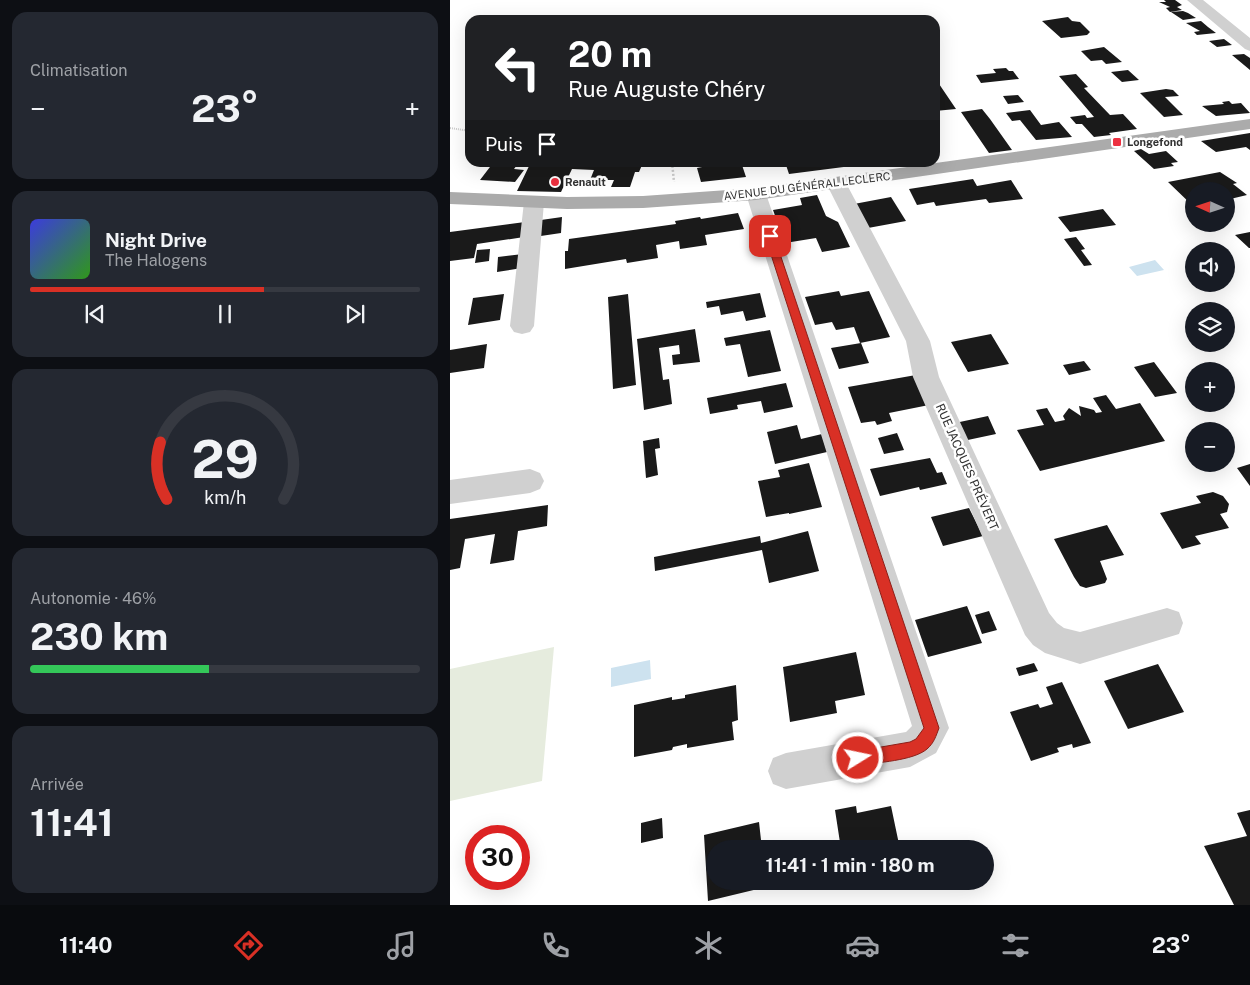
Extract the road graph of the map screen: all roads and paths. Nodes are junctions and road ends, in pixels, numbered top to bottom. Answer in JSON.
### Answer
{"nodes":[{"id":1,"x":1194,"y":0,"type":"edge"},
{"id":2,"x":1250,"y":46,"type":"edge"},
{"id":3,"x":1250,"y":124,"type":"edge"},
{"id":4,"x":450,"y":128,"type":"edge"},
{"id":5,"x":465,"y":130,"type":"edge"},
{"id":6,"x":836,"y":183,"type":"junction"},
{"id":7,"x":756,"y":194,"type":"junction"},
{"id":8,"x":450,"y":198,"type":"edge"},
{"id":9,"x":534,"y":202,"type":"junction"},
{"id":10,"x":522,"y":326,"type":"dead end"},
{"id":11,"x":530,"y":481,"type":"dead end"},
{"id":12,"x":450,"y":492,"type":"edge"},
{"id":13,"x":1167,"y":623,"type":"dead end"},
{"id":14,"x":786,"y":771,"type":"dead end"}],
"edges":[{"from":1,"to":2,"type":"street"},
{"from":3,"to":6,"type":"main road","name":"AVENUE DU GÉNÉRAL LECLERC"},
{"from":4,"to":5,"type":"path"},
{"from":6,"to":7,"type":"main road","name":"AVENUE DU GÉNÉRAL LECLERC"},
{"from":6,"to":13,"type":"street","name":"RUE JACQUES PRÉVERT"},
{"from":7,"to":9,"type":"main road","name":"AVENUE DU GÉNÉRAL LECLERC"},
{"from":7,"to":14,"type":"street"},
{"from":8,"to":9,"type":"main road","name":"AVENUE DU GÉNÉRAL LECLERC"},
{"from":9,"to":10,"type":"street"},
{"from":11,"to":12,"type":"street"}]}
